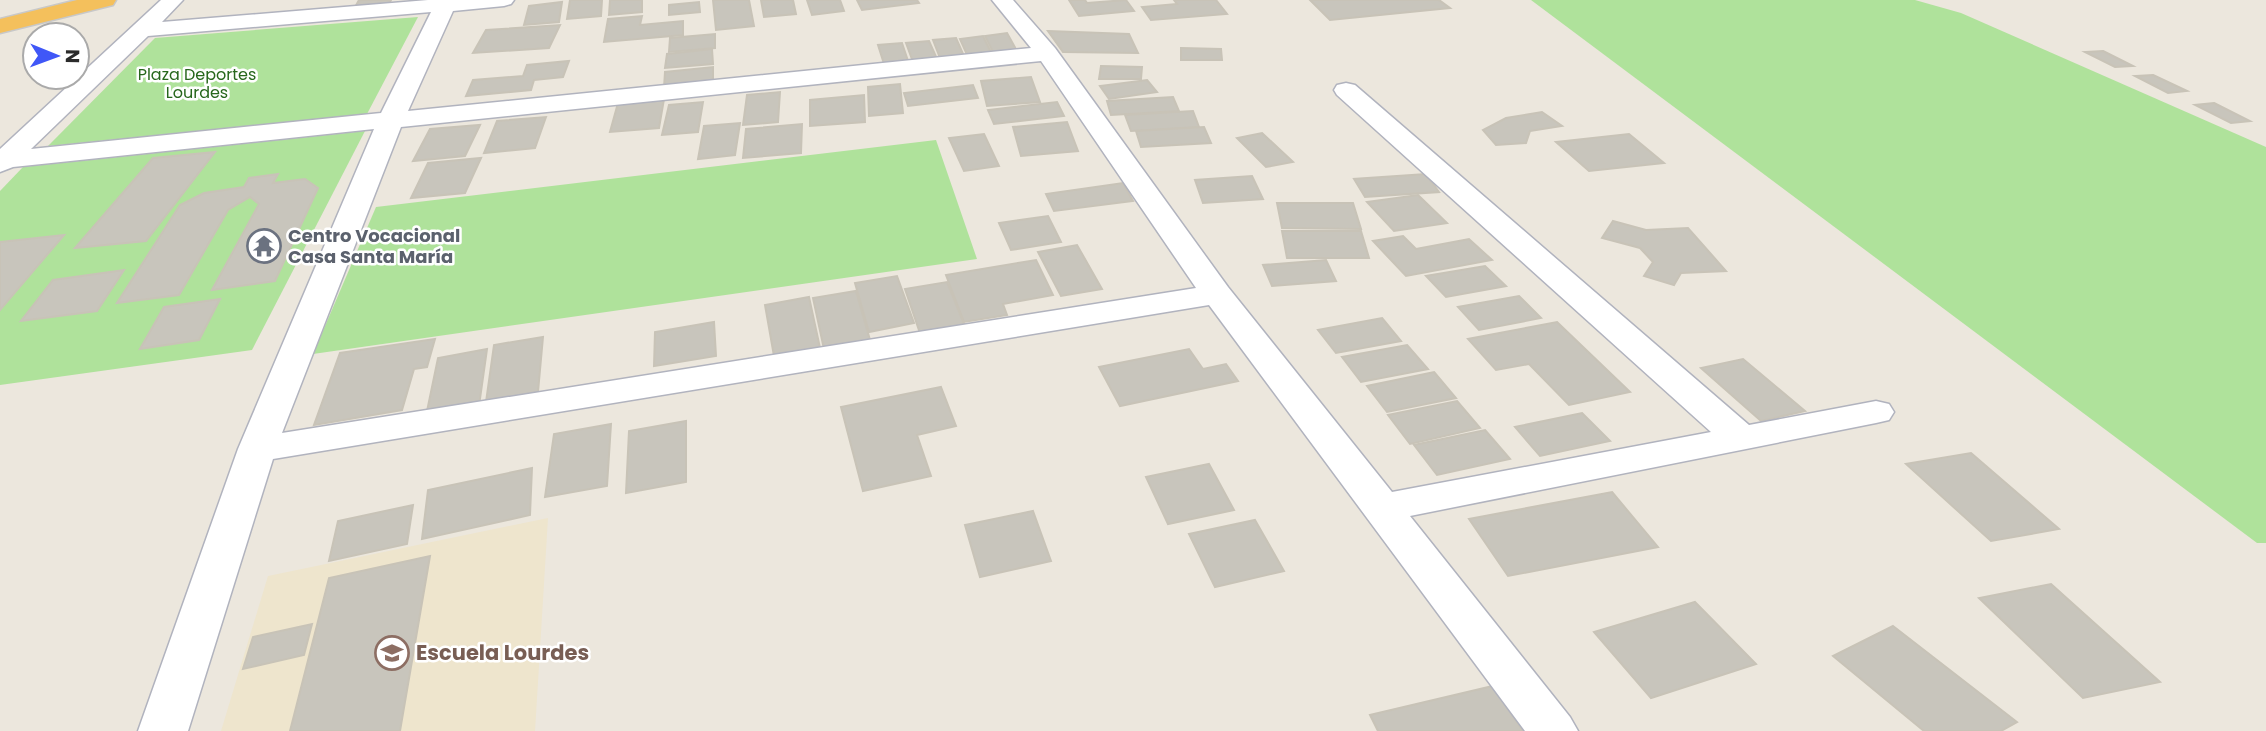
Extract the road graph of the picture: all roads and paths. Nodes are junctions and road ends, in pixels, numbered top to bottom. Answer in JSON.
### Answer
{"nodes":[{"id":1,"x":67,"y":0,"type":"edge"},
{"id":2,"x":105,"y":0,"type":"edge"},
{"id":3,"x":173,"y":0,"type":"edge"},
{"id":4,"x":504,"y":0,"type":"edge"},
{"id":5,"x":1002,"y":0,"type":"edge"},
{"id":6,"x":445,"y":5,"type":"junction"},
{"id":7,"x":0,"y":16,"type":"edge"},
{"id":8,"x":0,"y":26,"type":"edge"},
{"id":9,"x":144,"y":30,"type":"junction"},
{"id":10,"x":1047,"y":53,"type":"junction"},
{"id":11,"x":1346,"y":90,"type":"dead end"},
{"id":12,"x":391,"y":120,"type":"junction"},
{"id":13,"x":2,"y":161,"type":"edge"},
{"id":14,"x":1217,"y":294,"type":"junction"},
{"id":15,"x":1876,"y":412,"type":"dead end"},
{"id":16,"x":1741,"y":438,"type":"junction"},
{"id":17,"x":257,"y":449,"type":"junction"},
{"id":18,"x":1380,"y":508,"type":"junction"},
{"id":19,"x":163,"y":731,"type":"edge"},
{"id":20,"x":1553,"y":731,"type":"edge"}],
"edges":[{"from":1,"to":7,"type":"highway"},
{"from":2,"to":8,"type":"highway"},
{"from":3,"to":9,"type":"street"},
{"from":4,"to":6,"type":"street"},
{"from":5,"to":10,"type":"street"},
{"from":6,"to":9,"type":"street"},
{"from":6,"to":12,"type":"street"},
{"from":9,"to":13,"type":"street"},
{"from":10,"to":12,"type":"street"},
{"from":10,"to":14,"type":"street"},
{"from":11,"to":16,"type":"street"},
{"from":12,"to":13,"type":"street"},
{"from":12,"to":17,"type":"street"},
{"from":14,"to":17,"type":"street"},
{"from":14,"to":18,"type":"street"},
{"from":15,"to":16,"type":"street"},
{"from":16,"to":18,"type":"street"},
{"from":17,"to":19,"type":"street"},
{"from":18,"to":20,"type":"street"}]}
